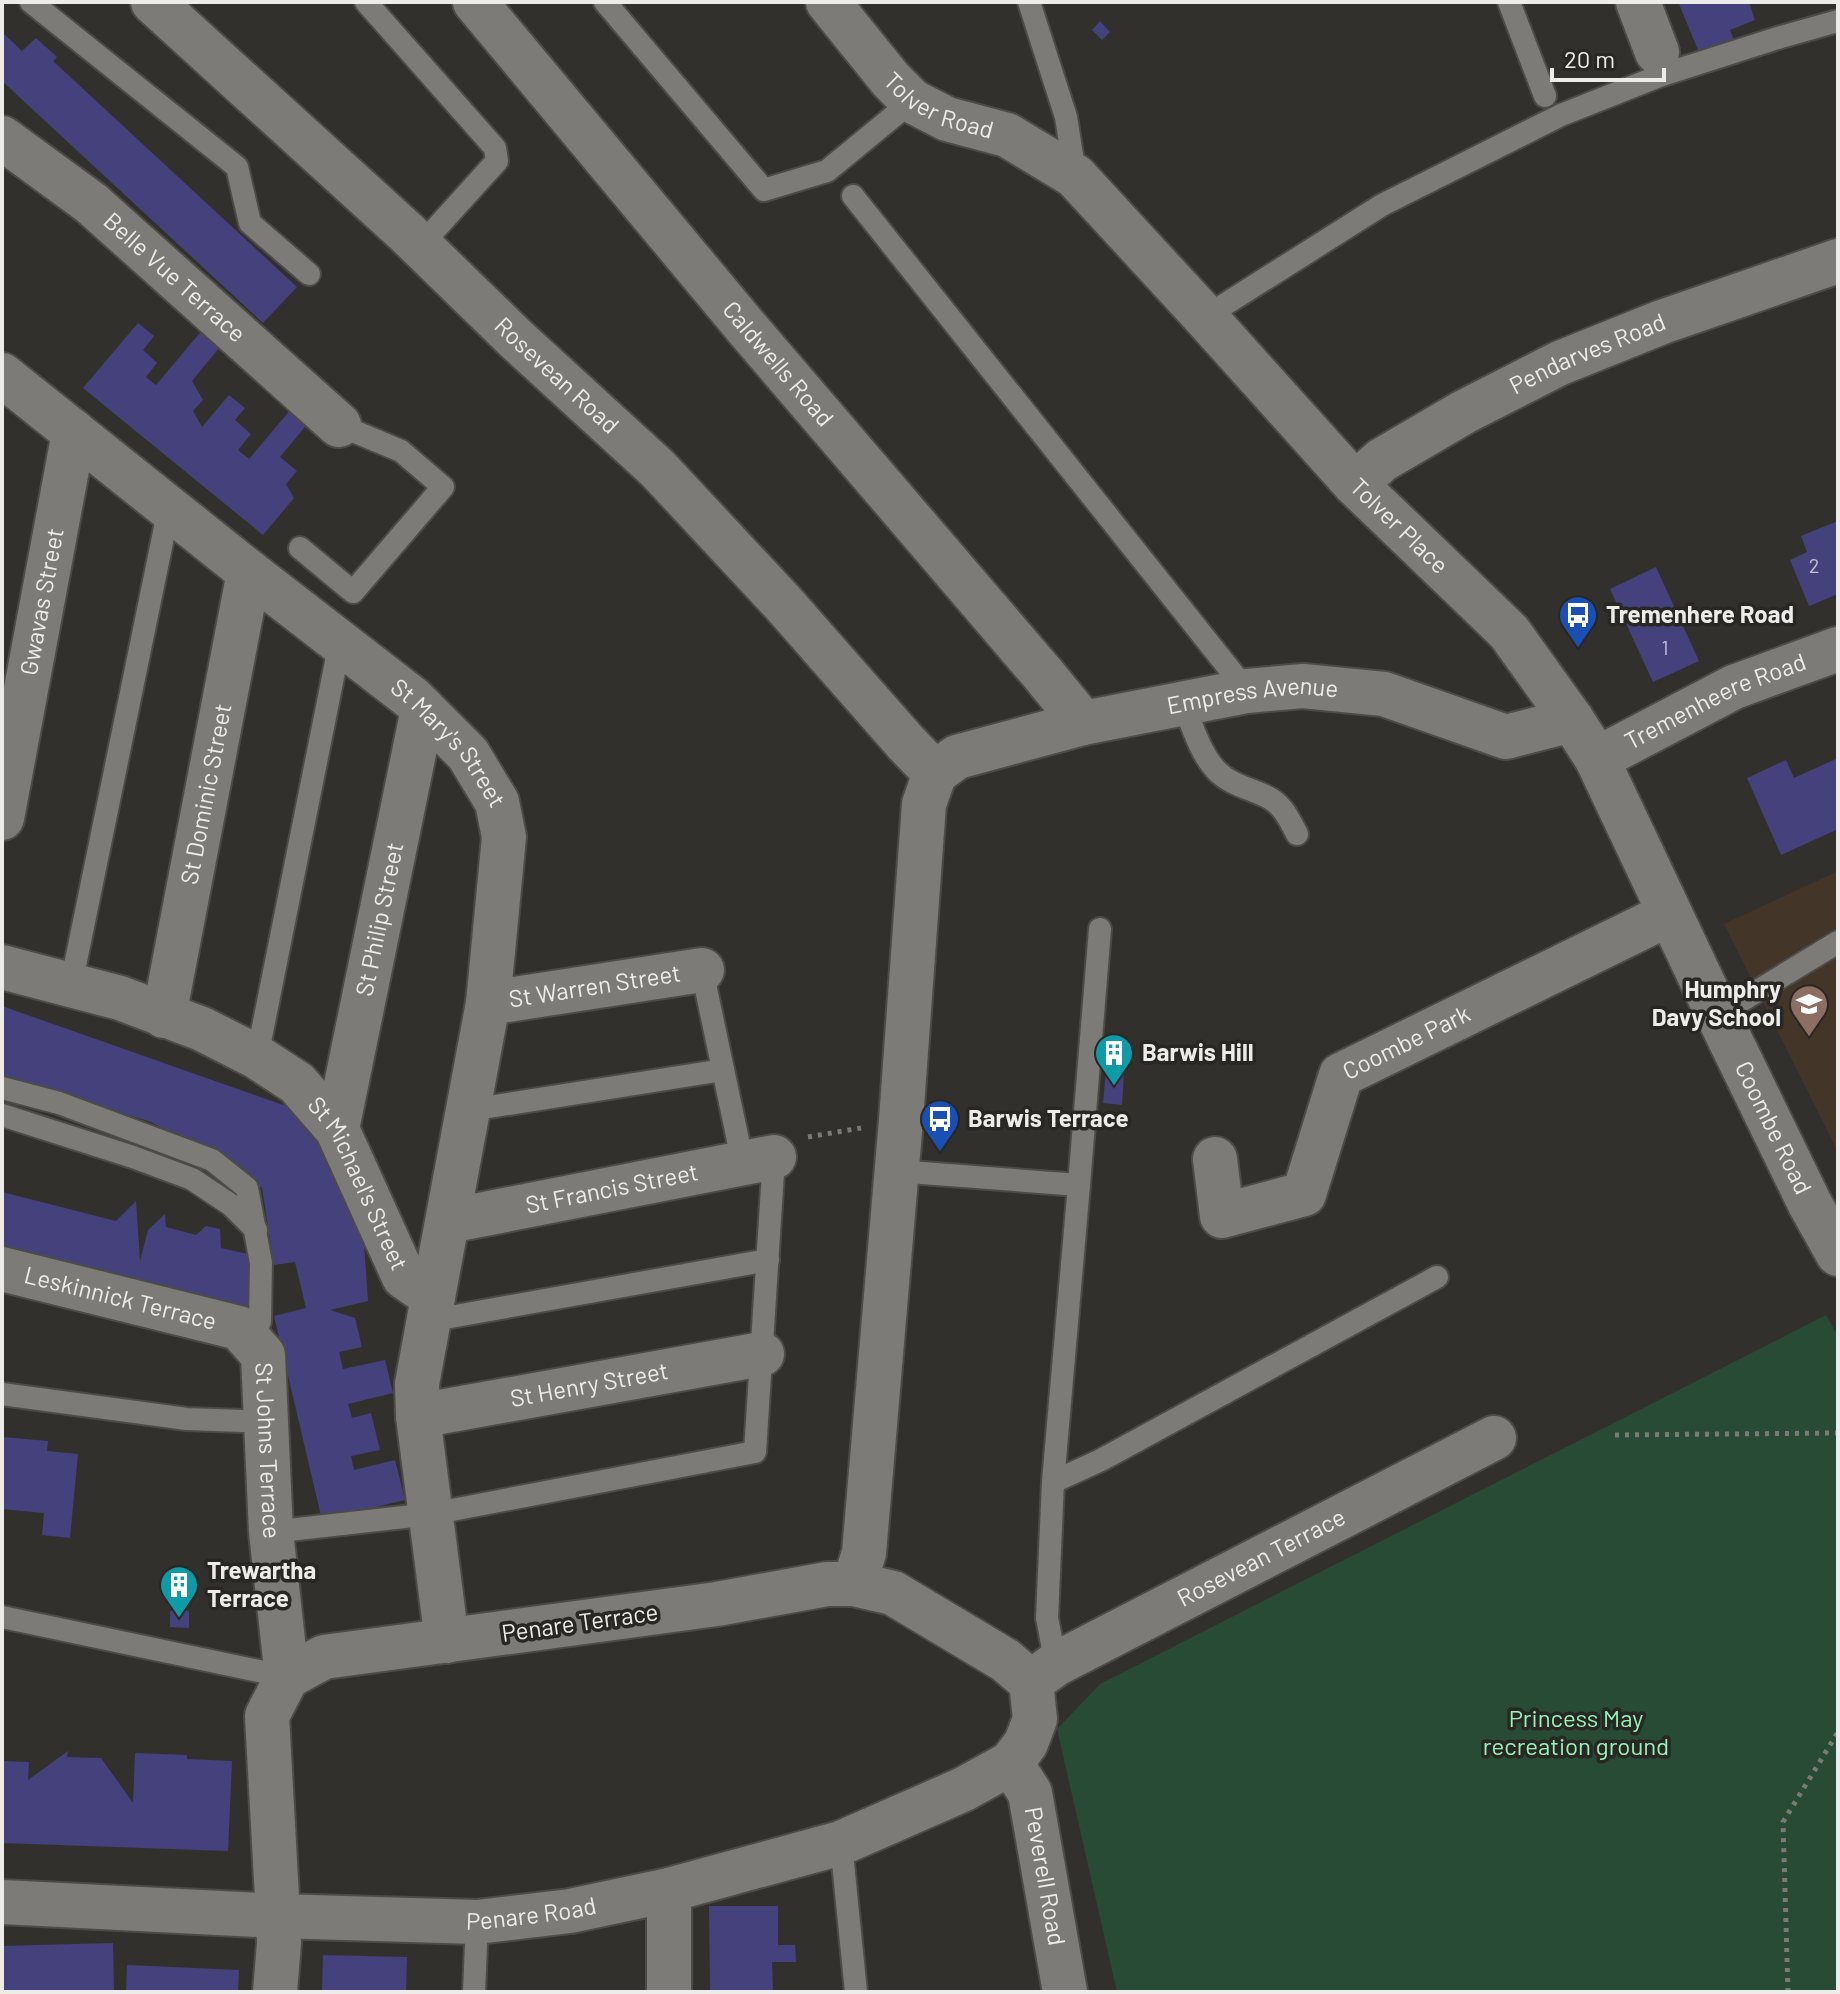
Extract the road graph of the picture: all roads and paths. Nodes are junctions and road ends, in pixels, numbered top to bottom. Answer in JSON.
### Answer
{"nodes":[{"id":1,"x":31,"y":2,"type":"edge"},
{"id":2,"x":153,"y":2,"type":"edge"},
{"id":3,"x":366,"y":2,"type":"edge"},
{"id":4,"x":475,"y":2,"type":"edge"},
{"id":5,"x":605,"y":2,"type":"edge"},
{"id":6,"x":828,"y":2,"type":"edge"},
{"id":7,"x":1029,"y":2,"type":"edge"},
{"id":8,"x":1509,"y":2,"type":"edge"},
{"id":9,"x":1638,"y":2,"type":"edge"},
{"id":10,"x":1838,"y":21,"type":"edge"},
{"id":11,"x":1657,"y":52,"type":"dead end"},
{"id":12,"x":1545,"y":96,"type":"dead end"},
{"id":13,"x":912,"y":101,"type":"junction"},
{"id":14,"x":2,"y":138,"type":"edge"},
{"id":15,"x":1075,"y":176,"type":"junction"},
{"id":16,"x":853,"y":196,"type":"dead end"},
{"id":17,"x":420,"y":246,"type":"junction"},
{"id":18,"x":1838,"y":261,"type":"edge"},
{"id":19,"x":309,"y":274,"type":"dead end"},
{"id":20,"x":1205,"y":317,"type":"junction"},
{"id":21,"x":2,"y":375,"type":"edge"},
{"id":22,"x":339,"y":425,"type":"joint"},
{"id":23,"x":74,"y":432,"type":"junction"},
{"id":24,"x":1355,"y":484,"type":"junction"},
{"id":25,"x":169,"y":508,"type":"junction"},
{"id":26,"x":300,"y":548,"type":"dead end"},
{"id":27,"x":249,"y":572,"type":"junction"},
{"id":28,"x":340,"y":642,"type":"junction"},
{"id":29,"x":1838,"y":649,"type":"edge"},
{"id":30,"x":1247,"y":691,"type":"junction"},
{"id":31,"x":1183,"y":703,"type":"junction"},
{"id":32,"x":423,"y":709,"type":"junction"},
{"id":33,"x":1572,"y":720,"type":"junction"},
{"id":34,"x":1083,"y":723,"type":"junction"},
{"id":35,"x":1597,"y":759,"type":"junction"},
{"id":36,"x":935,"y":773,"type":"junction"},
{"id":37,"x":2,"y":818,"type":"edge"},
{"id":38,"x":1297,"y":834,"type":"dead end"},
{"id":39,"x":1669,"y":914,"type":"junction"},
{"id":40,"x":1100,"y":929,"type":"dead end"},
{"id":41,"x":1838,"y":942,"type":"edge"},
{"id":42,"x":2,"y":967,"type":"edge"},
{"id":43,"x":702,"y":970,"type":"joint"},
{"id":44,"x":71,"y":985,"type":"junction"},
{"id":45,"x":488,"y":1003,"type":"junction"},
{"id":46,"x":1718,"y":1015,"type":"junction"},
{"id":47,"x":164,"y":1016,"type":"junction"},
{"id":48,"x":257,"y":1057,"type":"junction"},
{"id":49,"x":723,"y":1070,"type":"junction"},
{"id":50,"x":2,"y":1088,"type":"edge"},
{"id":51,"x":470,"y":1110,"type":"junction"},
{"id":52,"x":2,"y":1115,"type":"edge"},
{"id":53,"x":901,"y":1120,"type":"junction"},
{"id":54,"x":337,"y":1129,"type":"junction"},
{"id":55,"x":1215,"y":1159,"type":"dead end"},
{"id":56,"x":759,"y":1161,"type":"junction"},
{"id":57,"x":896,"y":1171,"type":"junction"},
{"id":58,"x":1079,"y":1185,"type":"junction"},
{"id":59,"x":449,"y":1221,"type":"junction"},
{"id":60,"x":256,"y":1230,"type":"junction"},
{"id":61,"x":1838,"y":1254,"type":"edge"},
{"id":62,"x":768,"y":1260,"type":"junction"},
{"id":63,"x":2,"y":1269,"type":"edge"},
{"id":64,"x":1437,"y":1277,"type":"dead end"},
{"id":65,"x":430,"y":1309,"type":"junction"},
{"id":66,"x":246,"y":1336,"type":"junction"},
{"id":67,"x":762,"y":1354,"type":"junction"},
{"id":68,"x":2,"y":1394,"type":"edge"},
{"id":69,"x":418,"y":1416,"type":"junction"},
{"id":70,"x":267,"y":1422,"type":"junction"},
{"id":71,"x":1838,"y":1433,"type":"edge"},
{"id":72,"x":1615,"y":1435,"type":"dead end"},
{"id":73,"x":1494,"y":1438,"type":"dead end"},
{"id":74,"x":1053,"y":1482,"type":"junction"},
{"id":75,"x":431,"y":1514,"type":"junction"},
{"id":76,"x":271,"y":1532,"type":"junction"},
{"id":77,"x":854,"y":1584,"type":"junction"},
{"id":78,"x":2,"y":1617,"type":"edge"},
{"id":79,"x":447,"y":1641,"type":"junction"},
{"id":80,"x":1044,"y":1673,"type":"junction"},
{"id":81,"x":287,"y":1677,"type":"junction"},
{"id":82,"x":1838,"y":1732,"type":"edge"},
{"id":83,"x":1018,"y":1753,"type":"junction"},
{"id":84,"x":841,"y":1843,"type":"junction"},
{"id":85,"x":669,"y":1890,"type":"junction"},
{"id":86,"x":2,"y":1902,"type":"edge"},
{"id":87,"x":278,"y":1916,"type":"junction"},
{"id":88,"x":477,"y":1922,"type":"junction"},
{"id":89,"x":275,"y":1992,"type":"edge"},
{"id":90,"x":474,"y":1992,"type":"edge"},
{"id":91,"x":669,"y":1992,"type":"edge"},
{"id":92,"x":856,"y":1992,"type":"edge"},
{"id":93,"x":1065,"y":1992,"type":"edge"},
{"id":94,"x":1788,"y":1992,"type":"edge"}],
"edges":[{"from":1,"to":19,"type":"lane"},
{"from":2,"to":17,"type":"street","name":"Rosevean Road"},
{"from":3,"to":17,"type":"lane"},
{"from":4,"to":34,"type":"street","name":"Caldwells Road"},
{"from":5,"to":13,"type":"lane"},
{"from":6,"to":13,"type":"street","name":"Tolver Road"},
{"from":7,"to":15,"type":"lane"},
{"from":8,"to":12,"type":"lane"},
{"from":9,"to":11,"type":"street"},
{"from":10,"to":20,"type":"lane"},
{"from":13,"to":15,"type":"street","name":"Tolver Road"},
{"from":14,"to":22,"type":"street","name":"Belle Vue Terrace"},
{"from":15,"to":20,"type":"street","name":"Tolver Place"},
{"from":16,"to":30,"type":"lane"},
{"from":17,"to":36,"type":"street","name":"Rosevean Road"},
{"from":18,"to":24,"type":"street","name":"Pendarves Road"},
{"from":20,"to":24,"type":"street","name":"Tolver Place"},
{"from":21,"to":23,"type":"street","name":"St Mary's Street"},
{"from":22,"to":26,"type":"lane"},
{"from":23,"to":25,"type":"street","name":"St Mary's Street"},
{"from":23,"to":37,"type":"street","name":"Gwavas Street"},
{"from":24,"to":33,"type":"street","name":"Tolver Place"},
{"from":25,"to":27,"type":"street","name":"St Mary's Street"},
{"from":25,"to":44,"type":"lane"},
{"from":27,"to":28,"type":"street","name":"St Mary's Street"},
{"from":27,"to":47,"type":"street","name":"St Dominic Street"},
{"from":28,"to":32,"type":"street","name":"St Mary's Street"},
{"from":28,"to":48,"type":"lane"},
{"from":29,"to":35,"type":"street","name":"Tremenheere Road"},
{"from":30,"to":31,"type":"street","name":"Empress Avenue"},
{"from":30,"to":33,"type":"street","name":"Empress Avenue"},
{"from":31,"to":34,"type":"street","name":"Empress Avenue"},
{"from":31,"to":38,"type":"lane"},
{"from":32,"to":45,"type":"street","name":"St Mary's Street"},
{"from":32,"to":54,"type":"street","name":"St Philip Street"},
{"from":33,"to":35,"type":"street","name":"Tolver Place"},
{"from":34,"to":36,"type":"street","name":"Empress Avenue"},
{"from":35,"to":39,"type":"street","name":"Tolver Place"},
{"from":36,"to":53,"type":"street"},
{"from":39,"to":46,"type":"street","name":"Coombe Road"},
{"from":39,"to":55,"type":"street","name":"Coombe Park"},
{"from":40,"to":58,"type":"lane"},
{"from":41,"to":46,"type":"lane"},
{"from":42,"to":44,"type":"street","name":"St Michael's Street"},
{"from":43,"to":45,"type":"street","name":"St Warren Street"},
{"from":43,"to":49,"type":"lane"},
{"from":44,"to":47,"type":"street","name":"St Michael's Street"},
{"from":45,"to":51,"type":"street","name":"St Mary's Street"},
{"from":46,"to":61,"type":"street","name":"Coombe Road"},
{"from":47,"to":48,"type":"street","name":"St Michael's Street"},
{"from":48,"to":54,"type":"street","name":"St Michael's Street"},
{"from":49,"to":51,"type":"lane"},
{"from":49,"to":56,"type":"lane"},
{"from":50,"to":60,"type":"lane"},
{"from":51,"to":59,"type":"street","name":"St Mary's Street"},
{"from":52,"to":60,"type":"lane"},
{"from":53,"to":56,"type":"path"},
{"from":53,"to":57,"type":"street"},
{"from":54,"to":65,"type":"street","name":"St Michael's Street"},
{"from":56,"to":59,"type":"street","name":"St Francis Street"},
{"from":56,"to":62,"type":"lane"},
{"from":57,"to":58,"type":"lane"},
{"from":57,"to":77,"type":"street"},
{"from":58,"to":74,"type":"lane"},
{"from":59,"to":65,"type":"street","name":"St Mary's Street"},
{"from":60,"to":66,"type":"lane"},
{"from":62,"to":65,"type":"lane"},
{"from":62,"to":67,"type":"lane"},
{"from":63,"to":66,"type":"street","name":"Leskinnick Terrace"},
{"from":64,"to":74,"type":"lane"},
{"from":65,"to":69,"type":"street"},
{"from":66,"to":70,"type":"street","name":"St Johns Terrace"},
{"from":67,"to":69,"type":"street","name":"St Henry Street"},
{"from":67,"to":75,"type":"lane"},
{"from":68,"to":70,"type":"lane"},
{"from":69,"to":75,"type":"street"},
{"from":70,"to":76,"type":"street","name":"St Johns Terrace"},
{"from":71,"to":72,"type":"path"},
{"from":73,"to":80,"type":"street","name":"Rosevean Terrace"},
{"from":74,"to":80,"type":"lane"},
{"from":75,"to":76,"type":"lane"},
{"from":75,"to":79,"type":"street"},
{"from":76,"to":81,"type":"street","name":"St Johns Terrace"},
{"from":77,"to":79,"type":"street","name":"Penare Terrace"},
{"from":77,"to":80,"type":"street","name":"Penare Terrace"},
{"from":78,"to":81,"type":"lane"},
{"from":79,"to":81,"type":"street","name":"Penare Terrace"},
{"from":80,"to":83,"type":"street"},
{"from":81,"to":87,"type":"street"},
{"from":82,"to":94,"type":"path"},
{"from":83,"to":84,"type":"street","name":"Penare Road"},
{"from":83,"to":93,"type":"street","name":"Peverell Road"},
{"from":84,"to":85,"type":"street","name":"Penare Road"},
{"from":84,"to":92,"type":"lane"},
{"from":85,"to":88,"type":"street","name":"Penare Road"},
{"from":85,"to":91,"type":"street"},
{"from":86,"to":87,"type":"street","name":"Penare Road"},
{"from":87,"to":88,"type":"street","name":"Penare Road"},
{"from":87,"to":89,"type":"street"},
{"from":88,"to":90,"type":"lane"}]}
